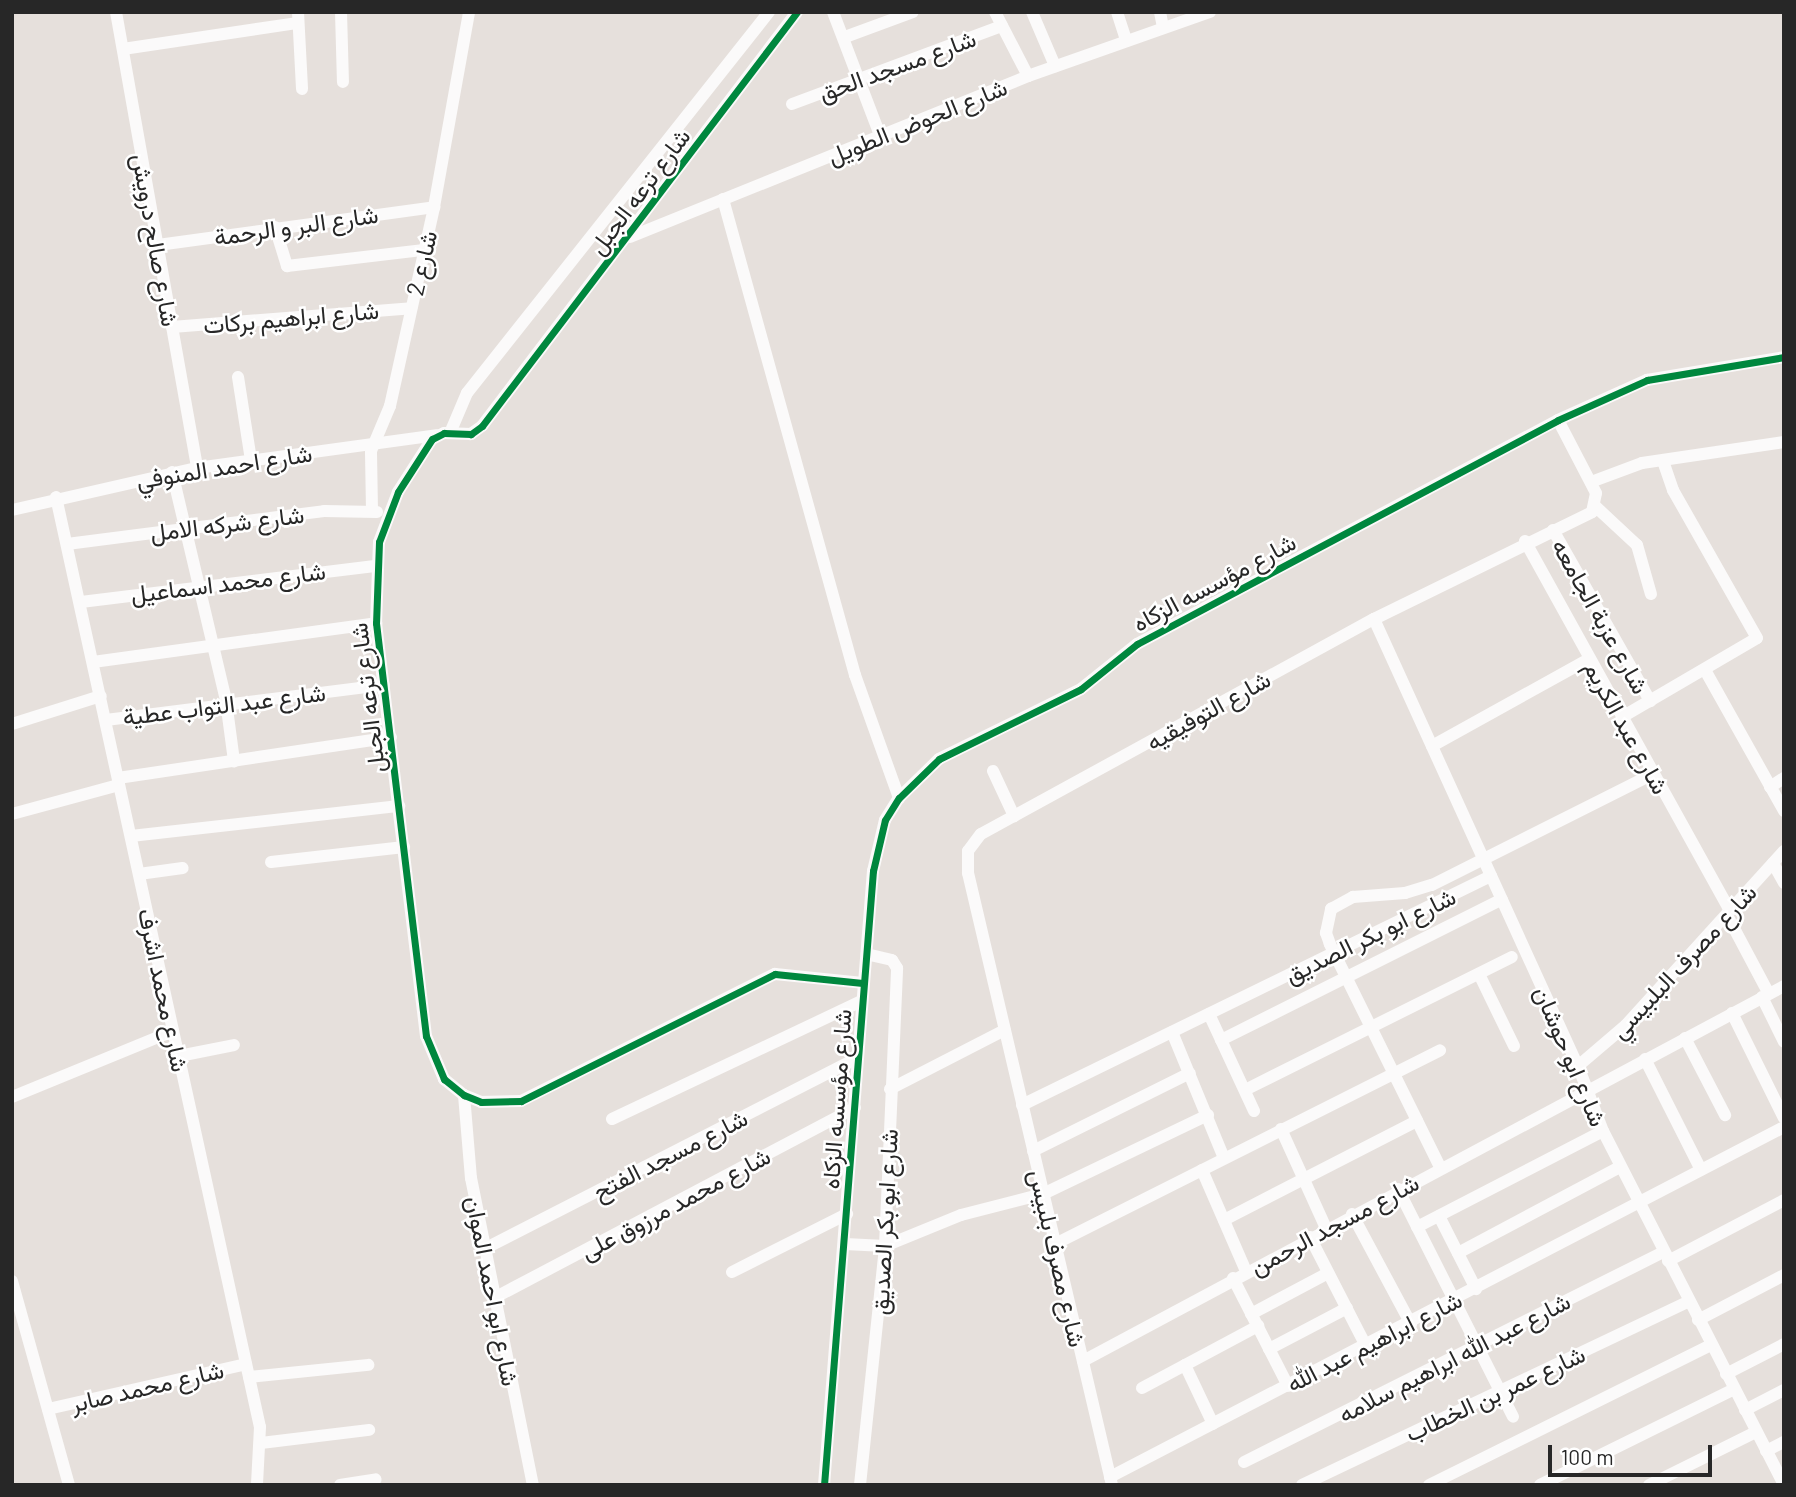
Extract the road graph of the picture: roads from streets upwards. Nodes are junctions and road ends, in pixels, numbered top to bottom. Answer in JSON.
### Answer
{"nodes":[{"id":1,"x":117,"y":12,"type":"edge"},
{"id":2,"x":341,"y":12,"type":"edge"},
{"id":3,"x":469,"y":12,"type":"edge"},
{"id":4,"x":769,"y":12,"type":"edge"},
{"id":5,"x":797,"y":12,"type":"edge"},
{"id":6,"x":833,"y":12,"type":"edge"},
{"id":7,"x":913,"y":12,"type":"edge"},
{"id":8,"x":995,"y":12,"type":"edge"},
{"id":9,"x":1032,"y":12,"type":"edge"},
{"id":10,"x":1117,"y":12,"type":"edge"},
{"id":11,"x":1160,"y":12,"type":"edge"},
{"id":12,"x":1210,"y":12,"type":"edge"},
{"id":13,"x":896,"y":15,"type":"edge"},
{"id":14,"x":1189,"y":16,"type":"edge"},
{"id":15,"x":298,"y":18,"type":"edge"},
{"id":16,"x":1002,"y":26,"type":"junction"},
{"id":17,"x":1163,"y":28,"type":"junction"},
{"id":18,"x":845,"y":37,"type":"junction"},
{"id":19,"x":1126,"y":40,"type":"junction"},
{"id":20,"x":123,"y":49,"type":"junction"},
{"id":21,"x":1055,"y":66,"type":"junction"},
{"id":22,"x":1028,"y":76,"type":"junction"},
{"id":23,"x":860,"y":79,"type":"junction"},
{"id":24,"x":343,"y":82,"type":"dead end"},
{"id":25,"x":302,"y":89,"type":"dead end"},
{"id":26,"x":792,"y":104,"type":"dead end"},
{"id":27,"x":880,"y":135,"type":"junction"},
{"id":28,"x":723,"y":199,"type":"junction"},
{"id":29,"x":434,"y":207,"type":"junction"},
{"id":30,"x":275,"y":227,"type":"junction"},
{"id":31,"x":628,"y":238,"type":"junction"},
{"id":32,"x":158,"y":245,"type":"junction"},
{"id":33,"x":425,"y":250,"type":"junction"},
{"id":34,"x":411,"y":308,"type":"junction"},
{"id":35,"x":172,"y":327,"type":"junction"},
{"id":36,"x":1784,"y":357,"type":"edge"},
{"id":37,"x":238,"y":377,"type":"dead end"},
{"id":38,"x":1558,"y":420,"type":"junction"},
{"id":39,"x":444,"y":434,"type":"junction"},
{"id":40,"x":1784,"y":442,"type":"edge"},
{"id":41,"x":373,"y":444,"type":"junction"},
{"id":42,"x":251,"y":460,"type":"junction"},
{"id":43,"x":1663,"y":461,"type":"junction"},
{"id":44,"x":197,"y":468,"type":"junction"},
{"id":45,"x":172,"y":472,"type":"junction"},
{"id":46,"x":1591,"y":482,"type":"junction"},
{"id":47,"x":56,"y":497,"type":"junction"},
{"id":48,"x":1595,"y":506,"type":"junction"},
{"id":49,"x":12,"y":510,"type":"edge"},
{"id":50,"x":372,"y":510,"type":"junction"},
{"id":51,"x":387,"y":514,"type":"junction"},
{"id":52,"x":184,"y":527,"type":"junction"},
{"id":53,"x":1553,"y":530,"type":"junction"},
{"id":54,"x":1525,"y":541,"type":"junction"},
{"id":55,"x":67,"y":544,"type":"junction"},
{"id":56,"x":374,"y":566,"type":"junction"},
{"id":57,"x":197,"y":585,"type":"junction"},
{"id":58,"x":1651,"y":594,"type":"dead end"},
{"id":59,"x":81,"y":601,"type":"junction"},
{"id":60,"x":1374,"y":619,"type":"junction"},
{"id":61,"x":376,"y":623,"type":"junction"},
{"id":62,"x":209,"y":644,"type":"junction"},
{"id":63,"x":1589,"y":659,"type":"junction"},
{"id":64,"x":93,"y":662,"type":"junction"},
{"id":65,"x":1705,"y":670,"type":"junction"},
{"id":66,"x":384,"y":685,"type":"junction"},
{"id":67,"x":101,"y":696,"type":"junction"},
{"id":68,"x":226,"y":701,"type":"junction"},
{"id":69,"x":1650,"y":701,"type":"junction"},
{"id":70,"x":1622,"y":718,"type":"junction"},
{"id":71,"x":106,"y":720,"type":"junction"},
{"id":72,"x":12,"y":724,"type":"edge"},
{"id":73,"x":391,"y":737,"type":"junction"},
{"id":74,"x":1432,"y":746,"type":"junction"},
{"id":75,"x":234,"y":761,"type":"junction"},
{"id":76,"x":993,"y":771,"type":"dead end"},
{"id":77,"x":1653,"y":774,"type":"junction"},
{"id":78,"x":1784,"y":778,"type":"edge"},
{"id":79,"x":119,"y":781,"type":"junction"},
{"id":80,"x":1770,"y":787,"type":"junction"},
{"id":81,"x":898,"y":798,"type":"junction"},
{"id":82,"x":400,"y":806,"type":"junction"},
{"id":83,"x":1784,"y":811,"type":"edge"},
{"id":84,"x":12,"y":814,"type":"edge"},
{"id":85,"x":1014,"y":816,"type":"junction"},
{"id":86,"x":131,"y":836,"type":"junction"},
{"id":87,"x":404,"y":847,"type":"junction"},
{"id":88,"x":1784,"y":851,"type":"edge"},
{"id":89,"x":1484,"y":860,"type":"junction"},
{"id":90,"x":271,"y":862,"type":"dead end"},
{"id":91,"x":1773,"y":863,"type":"junction"},
{"id":92,"x":183,"y":868,"type":"dead end"},
{"id":93,"x":139,"y":874,"type":"junction"},
{"id":94,"x":1491,"y":876,"type":"junction"},
{"id":95,"x":1784,"y":883,"type":"edge"},
{"id":96,"x":1502,"y":899,"type":"junction"},
{"id":97,"x":1728,"y":913,"type":"junction"},
{"id":98,"x":1334,"y":952,"type":"junction"},
{"id":99,"x":1512,"y":957,"type":"dead end"},
{"id":100,"x":866,"y":959,"type":"junction"},
{"id":101,"x":1479,"y":974,"type":"junction"},
{"id":102,"x":1346,"y":977,"type":"junction"},
{"id":103,"x":863,"y":983,"type":"junction"},
{"id":104,"x":1784,"y":986,"type":"edge"},
{"id":105,"x":1765,"y":996,"type":"junction"},
{"id":106,"x":862,"y":1001,"type":"junction"},
{"id":107,"x":1732,"y":1013,"type":"junction"},
{"id":108,"x":1209,"y":1014,"type":"junction"},
{"id":109,"x":1371,"y":1027,"type":"junction"},
{"id":110,"x":1005,"y":1030,"type":"junction"},
{"id":111,"x":173,"y":1031,"type":"junction"},
{"id":112,"x":1172,"y":1032,"type":"junction"},
{"id":113,"x":1685,"y":1038,"type":"junction"},
{"id":114,"x":1221,"y":1040,"type":"junction"},
{"id":115,"x":1784,"y":1042,"type":"edge"},
{"id":116,"x":234,"y":1045,"type":"dead end"},
{"id":117,"x":1514,"y":1046,"type":"dead end"},
{"id":118,"x":1440,"y":1050,"type":"dead end"},
{"id":119,"x":179,"y":1056,"type":"junction"},
{"id":120,"x":856,"y":1059,"type":"junction"},
{"id":121,"x":1645,"y":1059,"type":"junction"},
{"id":122,"x":1578,"y":1066,"type":"junction"},
{"id":123,"x":1190,"y":1073,"type":"junction"},
{"id":124,"x":1394,"y":1073,"type":"junction"},
{"id":125,"x":891,"y":1088,"type":"junction"},
{"id":126,"x":1245,"y":1090,"type":"junction"},
{"id":127,"x":1586,"y":1090,"type":"junction"},
{"id":128,"x":464,"y":1095,"type":"junction"},
{"id":129,"x":12,"y":1097,"type":"edge"},
{"id":130,"x":1022,"y":1105,"type":"junction"},
{"id":131,"x":855,"y":1108,"type":"junction"},
{"id":132,"x":1254,"y":1111,"type":"dead end"},
{"id":133,"x":1208,"y":1115,"type":"junction"},
{"id":134,"x":1725,"y":1115,"type":"dead end"},
{"id":135,"x":1784,"y":1118,"type":"edge"},
{"id":136,"x":612,"y":1119,"type":"dead end"},
{"id":137,"x":1417,"y":1121,"type":"junction"},
{"id":138,"x":1784,"y":1127,"type":"edge"},
{"id":139,"x":1281,"y":1129,"type":"junction"},
{"id":140,"x":1603,"y":1132,"type":"junction"},
{"id":141,"x":1033,"y":1151,"type":"junction"},
{"id":142,"x":1224,"y":1158,"type":"junction"},
{"id":143,"x":1440,"y":1167,"type":"junction"},
{"id":144,"x":1620,"y":1167,"type":"junction"},
{"id":145,"x":1202,"y":1170,"type":"junction"},
{"id":146,"x":1700,"y":1170,"type":"junction"},
{"id":147,"x":1303,"y":1179,"type":"junction"},
{"id":148,"x":1398,"y":1189,"type":"junction"},
{"id":149,"x":1043,"y":1194,"type":"junction"},
{"id":150,"x":1784,"y":1200,"type":"edge"},
{"id":151,"x":1637,"y":1203,"type":"junction"},
{"id":152,"x":847,"y":1214,"type":"junction"},
{"id":153,"x":1352,"y":1214,"type":"junction"},
{"id":154,"x":1439,"y":1216,"type":"junction"},
{"id":155,"x":1224,"y":1220,"type":"junction"},
{"id":156,"x":1417,"y":1227,"type":"junction"},
{"id":157,"x":1326,"y":1228,"type":"junction"},
{"id":158,"x":1310,"y":1237,"type":"junction"},
{"id":159,"x":845,"y":1244,"type":"junction"},
{"id":160,"x":1055,"y":1244,"type":"junction"},
{"id":161,"x":885,"y":1246,"type":"junction"},
{"id":162,"x":484,"y":1249,"type":"junction"},
{"id":163,"x":1458,"y":1252,"type":"junction"},
{"id":164,"x":1665,"y":1257,"type":"junction"},
{"id":165,"x":1246,"y":1271,"type":"junction"},
{"id":166,"x":732,"y":1272,"type":"dead end"},
{"id":167,"x":1328,"y":1273,"type":"junction"},
{"id":168,"x":1784,"y":1275,"type":"edge"},
{"id":169,"x":1233,"y":1278,"type":"junction"},
{"id":170,"x":12,"y":1281,"type":"edge"},
{"id":171,"x":1476,"y":1289,"type":"junction"},
{"id":172,"x":494,"y":1298,"type":"junction"},
{"id":173,"x":1454,"y":1301,"type":"junction"},
{"id":174,"x":1688,"y":1302,"type":"junction"},
{"id":175,"x":1347,"y":1308,"type":"junction"},
{"id":176,"x":1251,"y":1314,"type":"junction"},
{"id":177,"x":1698,"y":1320,"type":"junction"},
{"id":178,"x":1410,"y":1324,"type":"junction"},
{"id":179,"x":1258,"y":1326,"type":"junction"},
{"id":180,"x":1784,"y":1344,"type":"edge"},
{"id":181,"x":1711,"y":1345,"type":"junction"},
{"id":182,"x":1366,"y":1346,"type":"junction"},
{"id":183,"x":1477,"y":1346,"type":"junction"},
{"id":184,"x":1269,"y":1349,"type":"junction"},
{"id":185,"x":1083,"y":1361,"type":"junction"},
{"id":186,"x":368,"y":1365,"type":"dead end"},
{"id":187,"x":1185,"y":1365,"type":"junction"},
{"id":188,"x":248,"y":1370,"type":"junction"},
{"id":189,"x":1726,"y":1374,"type":"junction"},
{"id":190,"x":1288,"y":1386,"type":"junction"},
{"id":191,"x":1142,"y":1388,"type":"dead end"},
{"id":192,"x":1734,"y":1389,"type":"junction"},
{"id":193,"x":1784,"y":1390,"type":"edge"},
{"id":194,"x":1500,"y":1391,"type":"junction"},
{"id":195,"x":48,"y":1409,"type":"junction"},
{"id":196,"x":1745,"y":1410,"type":"junction"},
{"id":197,"x":1513,"y":1417,"type":"dead end"},
{"id":198,"x":1213,"y":1424,"type":"junction"},
{"id":199,"x":369,"y":1430,"type":"dead end"},
{"id":200,"x":1756,"y":1432,"type":"junction"},
{"id":201,"x":1784,"y":1442,"type":"edge"},
{"id":202,"x":261,"y":1443,"type":"junction"},
{"id":203,"x":1766,"y":1451,"type":"junction"},
{"id":204,"x":1244,"y":1462,"type":"dead end"},
{"id":205,"x":376,"y":1479,"type":"dead end"},
{"id":206,"x":1111,"y":1481,"type":"edge"},
{"id":207,"x":69,"y":1485,"type":"edge"},
{"id":208,"x":257,"y":1485,"type":"edge"},
{"id":209,"x":341,"y":1485,"type":"edge"},
{"id":210,"x":533,"y":1485,"type":"edge"},
{"id":211,"x":824,"y":1485,"type":"edge"},
{"id":212,"x":860,"y":1485,"type":"edge"},
{"id":213,"x":1301,"y":1485,"type":"edge"},
{"id":214,"x":1429,"y":1485,"type":"edge"},
{"id":215,"x":1541,"y":1485,"type":"edge"},
{"id":216,"x":1649,"y":1485,"type":"edge"},
{"id":217,"x":1784,"y":1485,"type":"edge"}],
"edges":[{"from":1,"to":20,"type":"street","name":"شارع صالح درويش"},
{"from":2,"to":24,"type":"street"},
{"from":3,"to":29,"type":"street","name":"شارع 2"},
{"from":4,"to":39,"type":"street","name":"شارع ترعه الجبل"},
{"from":5,"to":31,"type":"street","name":"شارع ترعه الجبل"},
{"from":6,"to":18,"type":"street"},
{"from":7,"to":13,"type":"street"},
{"from":8,"to":16,"type":"street"},
{"from":9,"to":21,"type":"street"},
{"from":10,"to":19,"type":"street"},
{"from":11,"to":17,"type":"street"},
{"from":12,"to":14,"type":"street","name":"شارع الحوض الطويل"},
{"from":13,"to":18,"type":"street"},
{"from":14,"to":17,"type":"street","name":"شارع الحوض الطويل"},
{"from":15,"to":20,"type":"street"},
{"from":15,"to":25,"type":"street"},
{"from":16,"to":22,"type":"street"},
{"from":16,"to":23,"type":"street","name":"شارع مسجد الحق"},
{"from":17,"to":19,"type":"street","name":"شارع الحوض الطويل"},
{"from":18,"to":23,"type":"street"},
{"from":19,"to":21,"type":"street","name":"شارع الحوض الطويل"},
{"from":20,"to":32,"type":"street","name":"شارع صالح درويش"},
{"from":21,"to":22,"type":"street","name":"شارع الحوض الطويل"},
{"from":22,"to":27,"type":"street","name":"شارع الحوض الطويل"},
{"from":23,"to":26,"type":"street","name":"شارع مسجد الحق"},
{"from":23,"to":27,"type":"street"},
{"from":27,"to":28,"type":"street","name":"شارع الحوض الطويل"},
{"from":28,"to":31,"type":"street","name":"شارع الحوض الطويل"},
{"from":28,"to":81,"type":"street"},
{"from":29,"to":30,"type":"street","name":"شارع البر و الرحمة"},
{"from":29,"to":33,"type":"street","name":"شارع 2"},
{"from":30,"to":32,"type":"street","name":"شارع البر و الرحمة"},
{"from":30,"to":33,"type":"street"},
{"from":31,"to":39,"type":"street","name":"شارع ترعه الجبل"},
{"from":32,"to":35,"type":"street","name":"شارع صالح درويش"},
{"from":33,"to":34,"type":"street","name":"شارع 2"},
{"from":34,"to":35,"type":"street","name":"شارع ابراهيم بركات"},
{"from":34,"to":41,"type":"street","name":"شارع 2"},
{"from":35,"to":44,"type":"street","name":"شارع صالح درويش"},
{"from":36,"to":38,"type":"street","name":"شارع مؤسسه الزكاه"},
{"from":37,"to":42,"type":"street"},
{"from":38,"to":46,"type":"street"},
{"from":38,"to":81,"type":"street","name":"شارع مؤسسه الزكاه"},
{"from":39,"to":41,"type":"street","name":"شارع احمد المنوفي"},
{"from":39,"to":51,"type":"street","name":"شارع ترعه الجبل"},
{"from":40,"to":43,"type":"street"},
{"from":41,"to":42,"type":"street","name":"شارع احمد المنوفي"},
{"from":41,"to":50,"type":"street","name":"شارع 2"},
{"from":42,"to":44,"type":"street","name":"شارع احمد المنوفي"},
{"from":43,"to":46,"type":"street"},
{"from":43,"to":65,"type":"street"},
{"from":44,"to":45,"type":"street","name":"شارع احمد المنوفي"},
{"from":45,"to":47,"type":"street","name":"شارع احمد المنوفي"},
{"from":45,"to":52,"type":"street"},
{"from":46,"to":48,"type":"street"},
{"from":47,"to":49,"type":"street","name":"شارع احمد المنوفي"},
{"from":47,"to":55,"type":"street","name":"شارع محمد اشرف"},
{"from":48,"to":53,"type":"street","name":"شارع التوفيقيه"},
{"from":48,"to":58,"type":"street"},
{"from":50,"to":51,"type":"street","name":"شارع شركه الامل"},
{"from":50,"to":52,"type":"street","name":"شارع شركه الامل"},
{"from":51,"to":56,"type":"street","name":"شارع ترعه الجبل"},
{"from":52,"to":55,"type":"street","name":"شارع شركه الامل"},
{"from":52,"to":57,"type":"street"},
{"from":53,"to":54,"type":"street","name":"شارع التوفيقيه"},
{"from":53,"to":69,"type":"street","name":"شارع عزبة الجامعه"},
{"from":54,"to":60,"type":"street","name":"شارع التوفيقيه"},
{"from":54,"to":63,"type":"street","name":"شارع عبد الكريم"},
{"from":55,"to":59,"type":"street","name":"شارع محمد اشرف"},
{"from":56,"to":57,"type":"street","name":"شارع محمد اسماعيل"},
{"from":56,"to":61,"type":"street","name":"شارع ترعه الجبل"},
{"from":57,"to":59,"type":"street","name":"شارع محمد اسماعيل"},
{"from":57,"to":62,"type":"street"},
{"from":59,"to":64,"type":"street","name":"شارع محمد اشرف"},
{"from":60,"to":74,"type":"street","name":"شارع ابو حوشان"},
{"from":60,"to":85,"type":"street","name":"شارع التوفيقيه"},
{"from":61,"to":62,"type":"street"},
{"from":61,"to":66,"type":"street","name":"شارع ترعه الجبل"},
{"from":62,"to":64,"type":"street"},
{"from":62,"to":68,"type":"street"},
{"from":63,"to":70,"type":"street","name":"شارع عبد الكريم"},
{"from":63,"to":74,"type":"street"},
{"from":64,"to":67,"type":"street","name":"شارع محمد اشرف"},
{"from":65,"to":69,"type":"street"},
{"from":65,"to":80,"type":"street"},
{"from":66,"to":68,"type":"street","name":"شارع عبد التواب عطية"},
{"from":66,"to":73,"type":"street","name":"شارع ترعه الجبل"},
{"from":67,"to":71,"type":"street","name":"شارع محمد اشرف"},
{"from":67,"to":72,"type":"street"},
{"from":68,"to":71,"type":"street","name":"شارع عبد التواب عطية"},
{"from":68,"to":75,"type":"street"},
{"from":69,"to":70,"type":"street"},
{"from":70,"to":77,"type":"street","name":"شارع عبد الكريم"},
{"from":71,"to":79,"type":"street","name":"شارع محمد اشرف"},
{"from":73,"to":75,"type":"street"},
{"from":73,"to":82,"type":"street","name":"شارع ترعه الجبل"},
{"from":74,"to":89,"type":"street","name":"شارع ابو حوشان"},
{"from":75,"to":79,"type":"street"},
{"from":76,"to":85,"type":"street"},
{"from":77,"to":89,"type":"street"},
{"from":77,"to":97,"type":"street","name":"شارع عبد الكريم"},
{"from":78,"to":80,"type":"street"},
{"from":79,"to":84,"type":"street"},
{"from":79,"to":86,"type":"street","name":"شارع محمد اشرف"},
{"from":80,"to":83,"type":"street"},
{"from":81,"to":100,"type":"street","name":"شارع مؤسسه الزكاه"},
{"from":82,"to":86,"type":"street"},
{"from":82,"to":87,"type":"street","name":"شارع ترعه الجبل"},
{"from":85,"to":110,"type":"street","name":"شارع التوفيقيه"},
{"from":86,"to":93,"type":"street","name":"شارع محمد اشرف"},
{"from":87,"to":90,"type":"street"},
{"from":87,"to":128,"type":"street","name":"شارع ترعه الجبل"},
{"from":88,"to":91,"type":"street","name":"شارع مصرف البلبيسي"},
{"from":89,"to":94,"type":"street","name":"شارع ابو حوشان"},
{"from":89,"to":98,"type":"street"},
{"from":91,"to":95,"type":"street"},
{"from":91,"to":97,"type":"street","name":"شارع مصرف البلبيسي"},
{"from":92,"to":93,"type":"street"},
{"from":93,"to":111,"type":"street","name":"شارع محمد اشرف"},
{"from":94,"to":96,"type":"street","name":"شارع ابو حوشان"},
{"from":94,"to":98,"type":"street","name":"شارع ابو بكر الصديق"},
{"from":96,"to":102,"type":"street"},
{"from":96,"to":122,"type":"street","name":"شارع ابو حوشان"},
{"from":97,"to":105,"type":"street","name":"شارع عبد الكريم"},
{"from":97,"to":122,"type":"street","name":"شارع مصرف البلبيسي"},
{"from":98,"to":102,"type":"street"},
{"from":98,"to":108,"type":"street","name":"شارع ابو بكر الصديق"},
{"from":99,"to":101,"type":"street"},
{"from":100,"to":103,"type":"street","name":"شارع مؤسسه الزكاه"},
{"from":100,"to":125,"type":"street","name":"شارع ابو بكر الصديق"},
{"from":101,"to":109,"type":"street"},
{"from":101,"to":117,"type":"street"},
{"from":102,"to":109,"type":"street"},
{"from":102,"to":114,"type":"street"},
{"from":103,"to":106,"type":"street","name":"شارع مؤسسه الزكاه"},
{"from":103,"to":128,"type":"street"},
{"from":104,"to":105,"type":"street","name":"شارع مسجد الرحمن"},
{"from":105,"to":107,"type":"street","name":"شارع مسجد الرحمن"},
{"from":105,"to":115,"type":"street","name":"شارع عبد الكريم"},
{"from":106,"to":120,"type":"street","name":"شارع مؤسسه الزكاه"},
{"from":106,"to":136,"type":"street"},
{"from":107,"to":113,"type":"street","name":"شارع مسجد الرحمن"},
{"from":107,"to":135,"type":"street"},
{"from":108,"to":112,"type":"street","name":"شارع ابو بكر الصديق"},
{"from":108,"to":114,"type":"street"},
{"from":109,"to":124,"type":"street"},
{"from":109,"to":126,"type":"street"},
{"from":110,"to":125,"type":"street"},
{"from":110,"to":130,"type":"street","name":"شارع مصرف بلبيس"},
{"from":111,"to":119,"type":"street","name":"شارع محمد اشرف"},
{"from":111,"to":129,"type":"street"},
{"from":112,"to":123,"type":"street"},
{"from":112,"to":130,"type":"street","name":"شارع ابو بكر الصديق"},
{"from":113,"to":121,"type":"street","name":"شارع مسجد الرحمن"},
{"from":113,"to":134,"type":"street"},
{"from":114,"to":126,"type":"street"},
{"from":116,"to":119,"type":"street"},
{"from":118,"to":124,"type":"street"},
{"from":119,"to":188,"type":"street","name":"شارع محمد اشرف"},
{"from":120,"to":131,"type":"street","name":"شارع مؤسسه الزكاه"},
{"from":120,"to":162,"type":"street","name":"شارع مسجد الفتح"},
{"from":121,"to":127,"type":"street","name":"شارع مسجد الرحمن"},
{"from":121,"to":146,"type":"street"},
{"from":122,"to":127,"type":"street","name":"شارع ابو حوشان"},
{"from":123,"to":133,"type":"street"},
{"from":123,"to":141,"type":"street"},
{"from":124,"to":137,"type":"street"},
{"from":124,"to":139,"type":"street"},
{"from":125,"to":161,"type":"street","name":"شارع ابو بكر الصديق"},
{"from":126,"to":132,"type":"street"},
{"from":127,"to":140,"type":"street","name":"شارع ابو حوشان"},
{"from":127,"to":143,"type":"street","name":"شارع مسجد الرحمن"},
{"from":128,"to":162,"type":"street","name":"شارع ابو احمد الموان"},
{"from":130,"to":141,"type":"street","name":"شارع مصرف بلبيس"},
{"from":131,"to":152,"type":"street","name":"شارع مؤسسه الزكاه"},
{"from":131,"to":172,"type":"street","name":"شارع محمد مرزوق على"},
{"from":133,"to":142,"type":"street"},
{"from":133,"to":149,"type":"street"},
{"from":137,"to":143,"type":"street"},
{"from":137,"to":147,"type":"street"},
{"from":138,"to":146,"type":"street","name":"شارع ابراهيم عبد الله"},
{"from":139,"to":142,"type":"street"},
{"from":139,"to":147,"type":"street"},
{"from":140,"to":144,"type":"street","name":"شارع ابو حوشان"},
{"from":140,"to":154,"type":"street"},
{"from":141,"to":149,"type":"street","name":"شارع مصرف بلبيس"},
{"from":142,"to":145,"type":"street"},
{"from":143,"to":148,"type":"street","name":"شارع مسجد الرحمن"},
{"from":144,"to":151,"type":"street","name":"شارع ابو حوشان"},
{"from":144,"to":163,"type":"street"},
{"from":145,"to":155,"type":"street"},
{"from":145,"to":160,"type":"street"},
{"from":146,"to":151,"type":"street","name":"شارع ابراهيم عبد الله"},
{"from":147,"to":155,"type":"street"},
{"from":147,"to":157,"type":"street"},
{"from":148,"to":153,"type":"street","name":"شارع مسجد الرحمن"},
{"from":148,"to":156,"type":"street"},
{"from":149,"to":160,"type":"street","name":"شارع مصرف بلبيس"},
{"from":149,"to":161,"type":"street"},
{"from":150,"to":164,"type":"street","name":"شارع عبد الله ابراهيم سلامه"},
{"from":151,"to":164,"type":"street","name":"شارع ابو حوشان"},
{"from":151,"to":171,"type":"street","name":"شارع ابراهيم عبد الله"},
{"from":152,"to":159,"type":"street","name":"شارع مؤسسه الزكاه"},
{"from":152,"to":166,"type":"street"},
{"from":153,"to":157,"type":"street","name":"شارع مسجد الرحمن"},
{"from":153,"to":178,"type":"street"},
{"from":154,"to":156,"type":"street"},
{"from":154,"to":163,"type":"street"},
{"from":155,"to":165,"type":"street"},
{"from":156,"to":173,"type":"street"},
{"from":157,"to":158,"type":"street","name":"شارع مسجد الرحمن"},
{"from":158,"to":165,"type":"street","name":"شارع مسجد الرحمن"},
{"from":158,"to":167,"type":"street"},
{"from":159,"to":161,"type":"street"},
{"from":159,"to":211,"type":"street","name":"شارع مؤسسه الزكاه"},
{"from":160,"to":185,"type":"street","name":"شارع مصرف بلبيس"},
{"from":161,"to":212,"type":"street","name":"شارع ابو بكر الصديق"},
{"from":162,"to":172,"type":"street","name":"شارع ابو احمد الموان"},
{"from":163,"to":171,"type":"street"},
{"from":164,"to":174,"type":"street","name":"شارع ابو حوشان"},
{"from":164,"to":183,"type":"street","name":"شارع عبد الله ابراهيم سلامه"},
{"from":165,"to":169,"type":"street","name":"شارع مسجد الرحمن"},
{"from":167,"to":175,"type":"street"},
{"from":167,"to":176,"type":"street"},
{"from":168,"to":177,"type":"street"},
{"from":169,"to":176,"type":"street"},
{"from":169,"to":185,"type":"street","name":"شارع مسجد الرحمن"},
{"from":170,"to":195,"type":"street"},
{"from":171,"to":173,"type":"street","name":"شارع ابراهيم عبد الله"},
{"from":172,"to":210,"type":"street","name":"شارع ابو احمد الموان"},
{"from":173,"to":178,"type":"street","name":"شارع ابراهيم عبد الله"},
{"from":173,"to":183,"type":"street"},
{"from":174,"to":177,"type":"street","name":"شارع ابو حوشان"},
{"from":174,"to":194,"type":"street","name":"شارع عمر بن الخطاب"},
{"from":175,"to":182,"type":"street"},
{"from":175,"to":184,"type":"street"},
{"from":176,"to":179,"type":"street"},
{"from":177,"to":181,"type":"street","name":"شارع ابو حوشان"},
{"from":178,"to":182,"type":"street","name":"شارع ابراهيم عبد الله"},
{"from":179,"to":184,"type":"street"},
{"from":179,"to":187,"type":"street"},
{"from":180,"to":189,"type":"street"},
{"from":181,"to":189,"type":"street","name":"شارع ابو حوشان"},
{"from":181,"to":214,"type":"street"},
{"from":182,"to":190,"type":"street","name":"شارع ابراهيم عبد الله"},
{"from":183,"to":194,"type":"street"},
{"from":183,"to":204,"type":"street","name":"شارع عبد الله ابراهيم سلامه"},
{"from":184,"to":190,"type":"street"},
{"from":185,"to":206,"type":"street","name":"شارع مصرف بلبيس"},
{"from":186,"to":188,"type":"street","name":"شارع محمد صابر"},
{"from":187,"to":191,"type":"street"},
{"from":187,"to":198,"type":"street"},
{"from":188,"to":195,"type":"street","name":"شارع محمد صابر"},
{"from":188,"to":202,"type":"street","name":"شارع محمد اشرف"},
{"from":189,"to":192,"type":"street","name":"شارع ابو حوشان"},
{"from":190,"to":198,"type":"street","name":"شارع ابراهيم عبد الله"},
{"from":192,"to":196,"type":"street","name":"شارع ابو حوشان"},
{"from":192,"to":215,"type":"street"},
{"from":193,"to":196,"type":"street"},
{"from":194,"to":197,"type":"street"},
{"from":194,"to":213,"type":"street","name":"شارع عمر بن الخطاب"},
{"from":195,"to":207,"type":"street"},
{"from":196,"to":200,"type":"street","name":"شارع ابو حوشان"},
{"from":198,"to":206,"type":"street","name":"شارع ابراهيم عبد الله"},
{"from":199,"to":202,"type":"street"},
{"from":200,"to":203,"type":"street","name":"شارع ابو حوشان"},
{"from":200,"to":216,"type":"street"},
{"from":201,"to":203,"type":"street"},
{"from":202,"to":208,"type":"street","name":"شارع محمد اشرف"},
{"from":203,"to":217,"type":"street","name":"شارع ابو حوشان"},
{"from":205,"to":209,"type":"street"}]}
